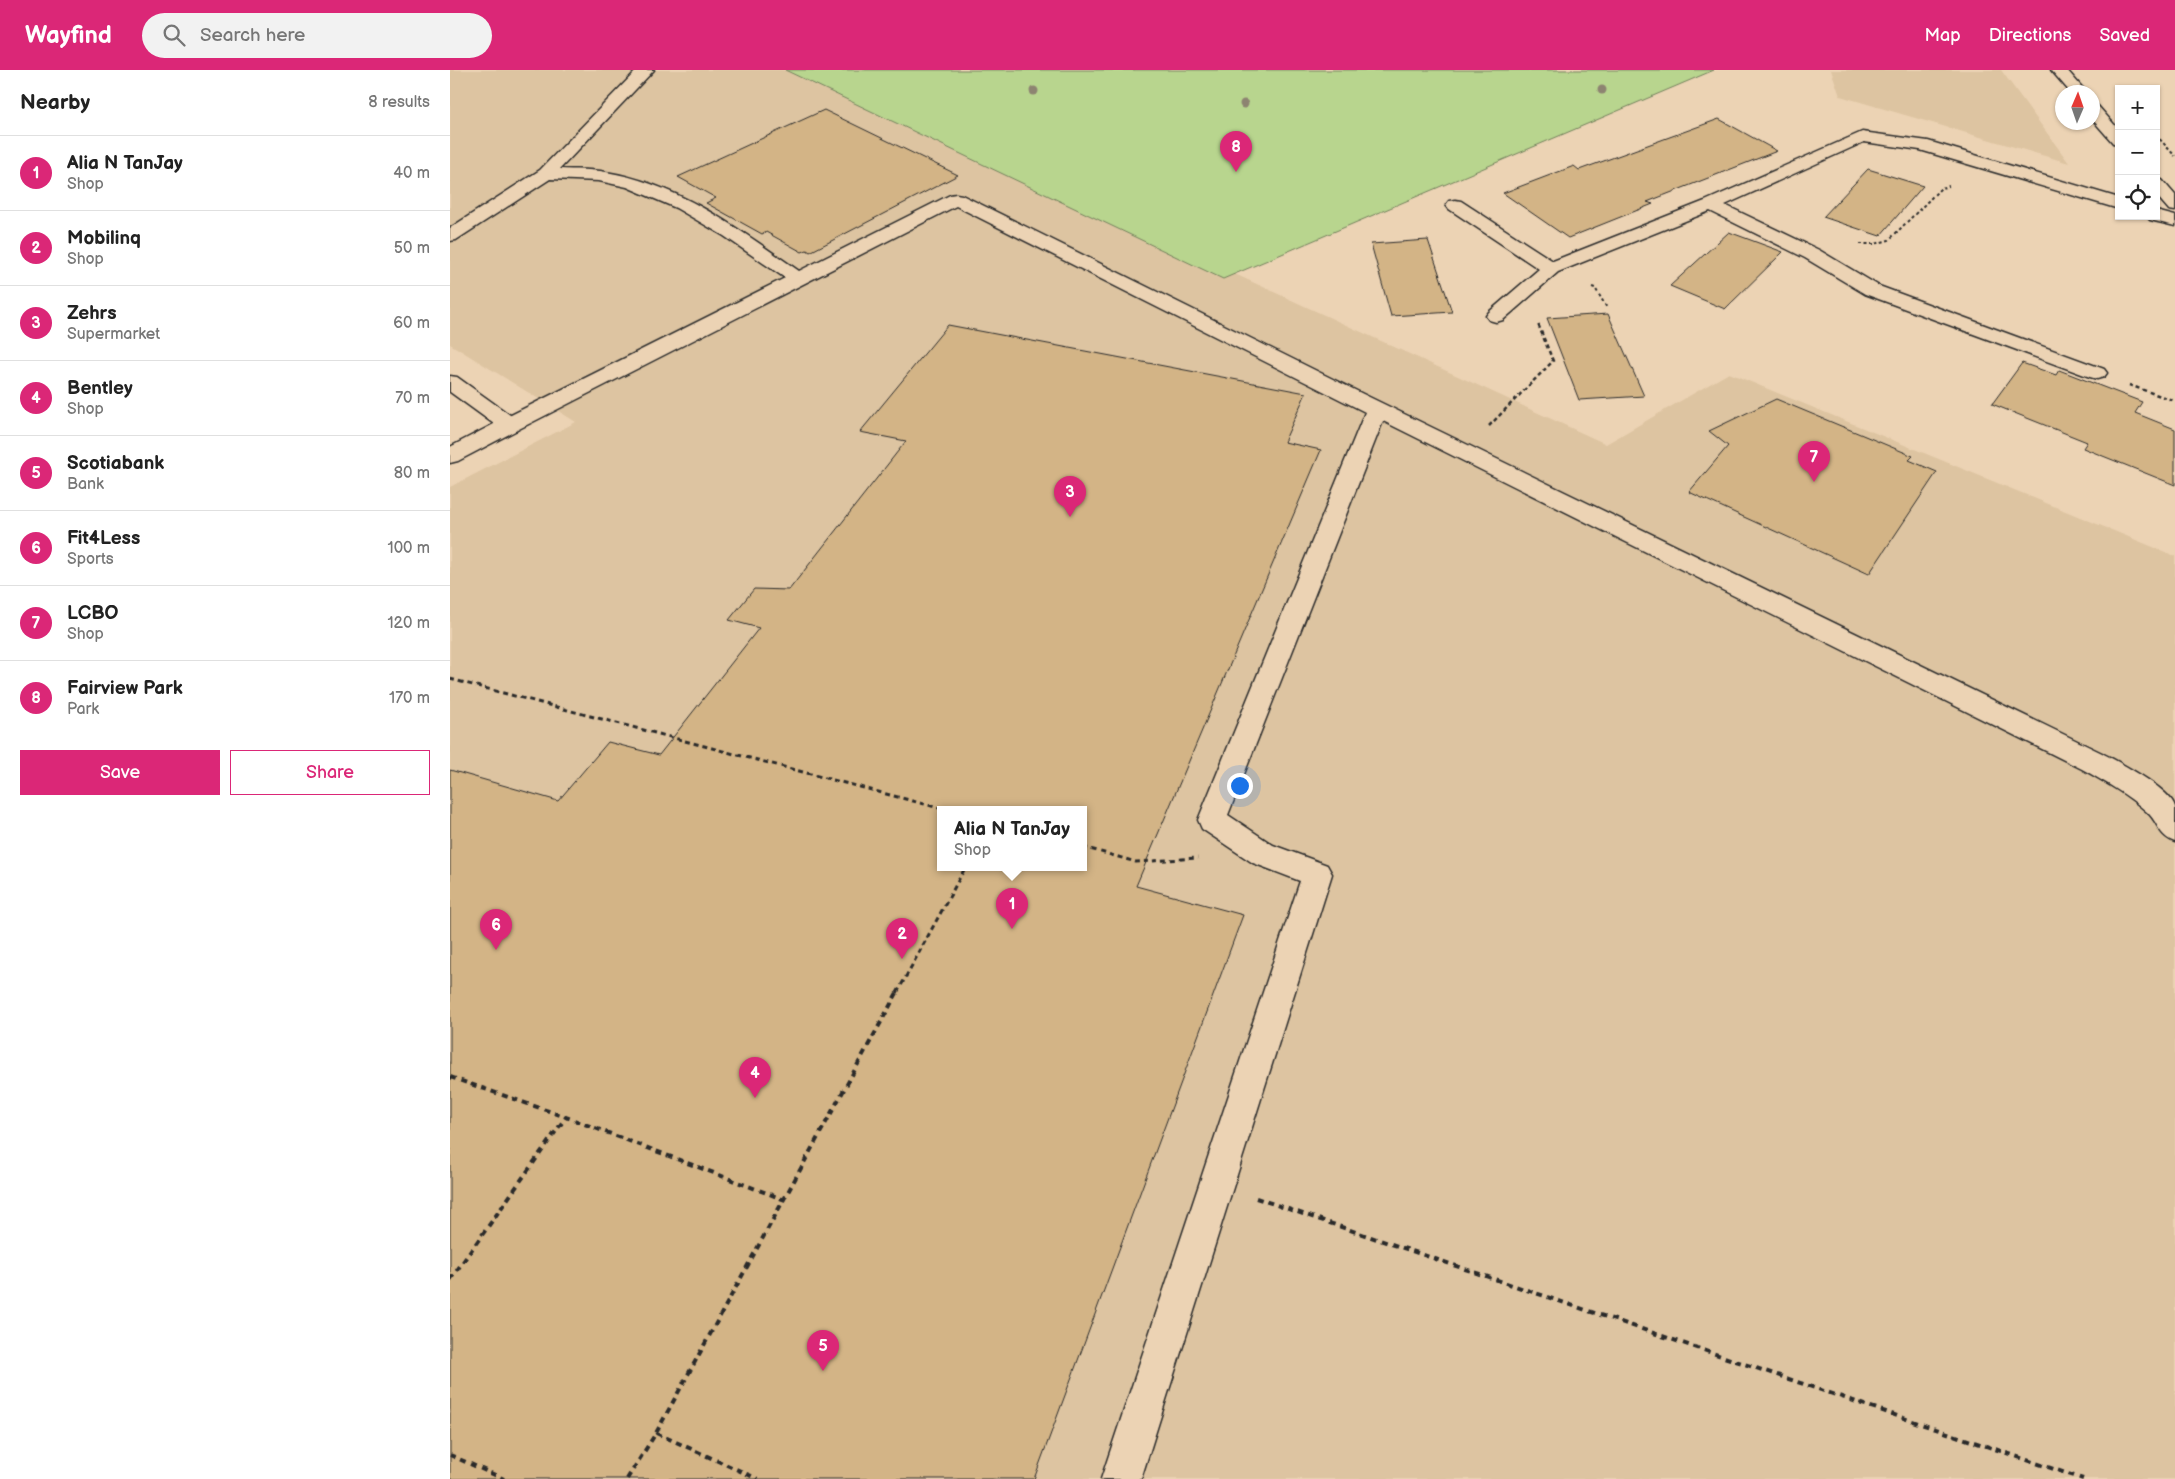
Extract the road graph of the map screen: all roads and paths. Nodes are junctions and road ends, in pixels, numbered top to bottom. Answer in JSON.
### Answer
{"nodes":[{"id":1,"x":646,"y":70,"type":"edge"},
{"id":2,"x":2059,"y":70,"type":"edge"},
{"id":3,"x":2072,"y":85,"type":"edge"},
{"id":4,"x":2100,"y":118,"type":"edge"},
{"id":5,"x":2115,"y":135,"type":"edge"},
{"id":6,"x":2160,"y":139,"type":"edge"},
{"id":7,"x":2163,"y":142,"type":"joint"},
{"id":8,"x":2175,"y":156,"type":"edge"},
{"id":9,"x":2013,"y":172,"type":"junction"},
{"id":10,"x":546,"y":174,"type":"junction"},
{"id":11,"x":2160,"y":189,"type":"edge"},
{"id":12,"x":2115,"y":203,"type":"edge"},
{"id":13,"x":1455,"y":205,"type":"dead end"},
{"id":14,"x":1711,"y":205,"type":"junction"},
{"id":15,"x":2175,"y":206,"type":"edge"},
{"id":16,"x":2160,"y":217,"type":"edge"},
{"id":17,"x":2175,"y":221,"type":"edge"},
{"id":18,"x":450,"y":236,"type":"edge"},
{"id":19,"x":1798,"y":247,"type":"junction"},
{"id":20,"x":1550,"y":268,"type":"junction"},
{"id":21,"x":798,"y":279,"type":"junction"},
{"id":22,"x":1525,"y":290,"type":"junction"},
{"id":23,"x":1496,"y":316,"type":"dead end"},
{"id":24,"x":2097,"y":373,"type":"joint"},
{"id":25,"x":450,"y":382,"type":"edge"},
{"id":26,"x":2175,"y":401,"type":"edge"},
{"id":27,"x":1377,"y":409,"type":"junction"},
{"id":28,"x":509,"y":426,"type":"junction"},
{"id":29,"x":1463,"y":452,"type":"junction"},
{"id":30,"x":450,"y":456,"type":"edge"},
{"id":31,"x":450,"y":678,"type":"edge"},
{"id":32,"x":937,"y":807,"type":"edge"},
{"id":33,"x":2175,"y":830,"type":"edge"},
{"id":34,"x":1087,"y":848,"type":"edge"},
{"id":35,"x":1263,"y":854,"type":"junction"},
{"id":36,"x":964,"y":871,"type":"edge"},
{"id":37,"x":450,"y":1077,"type":"edge"},
{"id":38,"x":566,"y":1117,"type":"junction"},
{"id":39,"x":1216,"y":1184,"type":"junction"},
{"id":40,"x":785,"y":1200,"type":"junction"},
{"id":41,"x":450,"y":1280,"type":"edge"},
{"id":42,"x":656,"y":1433,"type":"junction"},
{"id":43,"x":450,"y":1455,"type":"edge"},
{"id":44,"x":504,"y":1479,"type":"edge"},
{"id":45,"x":627,"y":1479,"type":"edge"},
{"id":46,"x":758,"y":1479,"type":"edge"},
{"id":47,"x":1121,"y":1479,"type":"edge"},
{"id":48,"x":2083,"y":1479,"type":"edge"}],
"edges":[{"from":1,"to":10,"type":"main road"},
{"from":2,"to":3,"type":"main road"},
{"from":4,"to":5,"type":"main road"},
{"from":6,"to":7,"type":"path"},
{"from":7,"to":8,"type":"path"},
{"from":9,"to":12,"type":"main road"},
{"from":9,"to":14,"type":"main road"},
{"from":9,"to":19,"type":"path"},
{"from":10,"to":18,"type":"main road"},
{"from":10,"to":21,"type":"main road"},
{"from":11,"to":15,"type":"main road"},
{"from":13,"to":20,"type":"main road"},
{"from":14,"to":19,"type":"main road"},
{"from":14,"to":20,"type":"main road"},
{"from":16,"to":17,"type":"main road"},
{"from":19,"to":24,"type":"main road"},
{"from":20,"to":22,"type":"main road"},
{"from":21,"to":27,"type":"main road"},
{"from":21,"to":28,"type":"main road"},
{"from":22,"to":23,"type":"main road"},
{"from":22,"to":29,"type":"path"},
{"from":24,"to":26,"type":"path"},
{"from":25,"to":28,"type":"main road"},
{"from":27,"to":29,"type":"main road"},
{"from":27,"to":35,"type":"main road"},
{"from":28,"to":30,"type":"main road"},
{"from":29,"to":33,"type":"main road"},
{"from":31,"to":32,"type":"path"},
{"from":34,"to":35,"type":"path"},
{"from":35,"to":39,"type":"main road"},
{"from":36,"to":40,"type":"path"},
{"from":37,"to":38,"type":"path"},
{"from":38,"to":40,"type":"path"},
{"from":38,"to":41,"type":"path"},
{"from":39,"to":47,"type":"main road"},
{"from":39,"to":48,"type":"path"},
{"from":40,"to":42,"type":"path"},
{"from":42,"to":45,"type":"path"},
{"from":42,"to":46,"type":"path"},
{"from":43,"to":44,"type":"path"}]}
